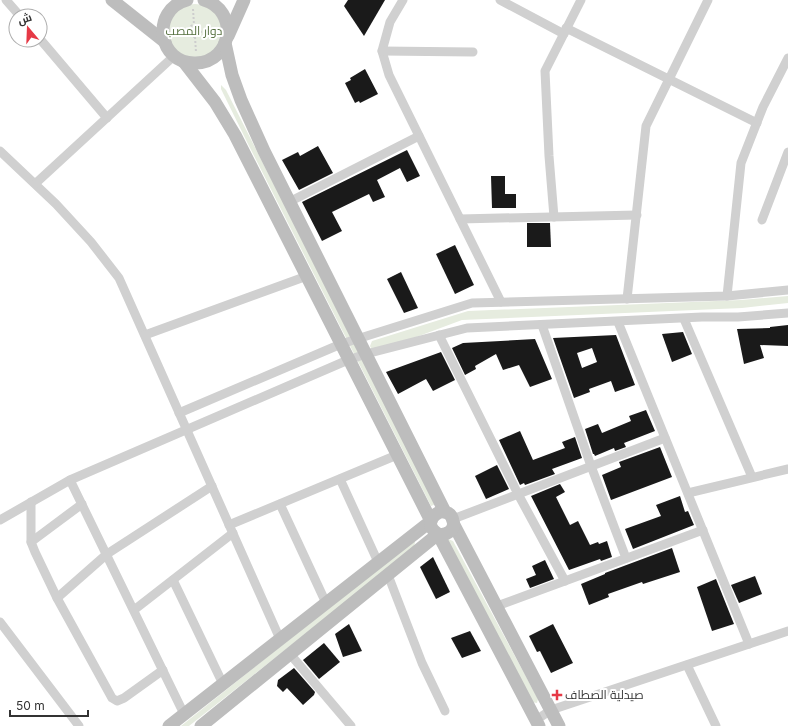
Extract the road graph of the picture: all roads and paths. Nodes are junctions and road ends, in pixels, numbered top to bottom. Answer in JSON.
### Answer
{"nodes":[{"id":1,"x":6,"y":0,"type":"edge"},
{"id":2,"x":112,"y":0,"type":"edge"},
{"id":3,"x":244,"y":0,"type":"edge"},
{"id":4,"x":404,"y":0,"type":"edge"},
{"id":5,"x":500,"y":0,"type":"edge"},
{"id":6,"x":581,"y":0,"type":"edge"},
{"id":7,"x":708,"y":0,"type":"edge"},
{"id":8,"x":187,"y":1,"type":"edge"},
{"id":9,"x":13,"y":8,"type":"edge"},
{"id":10,"x":194,"y":25,"type":"junction"},
{"id":11,"x":565,"y":31,"type":"junction"},
{"id":12,"x":188,"y":32,"type":"junction"},
{"id":13,"x":200,"y":32,"type":"junction"},
{"id":14,"x":174,"y":33,"type":"dead end"},
{"id":15,"x":195,"y":37,"type":"junction"},
{"id":16,"x":224,"y":37,"type":"junction"},
{"id":17,"x":165,"y":42,"type":"junction"},
{"id":18,"x":47,"y":48,"type":"edge"},
{"id":19,"x":382,"y":51,"type":"junction"},
{"id":20,"x":473,"y":52,"type":"dead end"},
{"id":21,"x":788,"y":58,"type":"edge"},
{"id":22,"x":185,"y":59,"type":"junction"},
{"id":23,"x":670,"y":79,"type":"junction"},
{"id":24,"x":107,"y":118,"type":"junction"},
{"id":25,"x":757,"y":123,"type":"junction"},
{"id":26,"x":419,"y":136,"type":"junction"},
{"id":27,"x":0,"y":151,"type":"edge"},
{"id":28,"x":788,"y":152,"type":"edge"},
{"id":29,"x":36,"y":184,"type":"junction"},
{"id":30,"x":289,"y":202,"type":"junction"},
{"id":31,"x":637,"y":215,"type":"junction"},
{"id":32,"x":554,"y":217,"type":"junction"},
{"id":33,"x":460,"y":219,"type":"junction"},
{"id":34,"x":762,"y":220,"type":"dead end"},
{"id":35,"x":307,"y":276,"type":"junction"},
{"id":36,"x":788,"y":290,"type":"edge"},
{"id":37,"x":727,"y":296,"type":"junction"},
{"id":38,"x":627,"y":299,"type":"junction"},
{"id":39,"x":501,"y":302,"type":"junction"},
{"id":40,"x":788,"y":313,"type":"edge"},
{"id":41,"x":684,"y":319,"type":"junction"},
{"id":42,"x":618,"y":322,"type":"junction"},
{"id":43,"x":542,"y":325,"type":"junction"},
{"id":44,"x":145,"y":335,"type":"junction"},
{"id":45,"x":438,"y":335,"type":"junction"},
{"id":46,"x":358,"y":338,"type":"junction"},
{"id":47,"x":341,"y":344,"type":"junction"},
{"id":48,"x":366,"y":354,"type":"junction"},
{"id":49,"x":348,"y":360,"type":"junction"},
{"id":50,"x":179,"y":413,"type":"junction"},
{"id":51,"x":187,"y":429,"type":"junction"},
{"id":52,"x":665,"y":438,"type":"junction"},
{"id":53,"x":397,"y":455,"type":"junction"},
{"id":54,"x":591,"y":466,"type":"junction"},
{"id":55,"x":788,"y":469,"type":"edge"},
{"id":56,"x":752,"y":477,"type":"junction"},
{"id":57,"x":340,"y":479,"type":"junction"},
{"id":58,"x":70,"y":480,"type":"junction"},
{"id":59,"x":212,"y":486,"type":"junction"},
{"id":60,"x":688,"y":493,"type":"junction"},
{"id":61,"x":518,"y":494,"type":"junction"},
{"id":62,"x":31,"y":502,"type":"junction"},
{"id":63,"x":82,"y":504,"type":"junction"},
{"id":64,"x":280,"y":504,"type":"junction"},
{"id":65,"x":451,"y":519,"type":"junction"},
{"id":66,"x":0,"y":520,"type":"edge"},
{"id":67,"x":431,"y":521,"type":"junction"},
{"id":68,"x":231,"y":529,"type":"junction"},
{"id":69,"x":703,"y":530,"type":"junction"},
{"id":70,"x":438,"y":534,"type":"junction"},
{"id":71,"x":31,"y":542,"type":"junction"},
{"id":72,"x":107,"y":554,"type":"junction"},
{"id":73,"x":626,"y":558,"type":"junction"},
{"id":74,"x":378,"y":562,"type":"junction"},
{"id":75,"x":388,"y":575,"type":"junction"},
{"id":76,"x":172,"y":580,"type":"junction"},
{"id":77,"x":565,"y":581,"type":"junction"},
{"id":78,"x":57,"y":598,"type":"junction"},
{"id":79,"x":326,"y":603,"type":"junction"},
{"id":80,"x":497,"y":606,"type":"junction"},
{"id":81,"x":134,"y":610,"type":"junction"},
{"id":82,"x":0,"y":622,"type":"edge"},
{"id":83,"x":788,"y":631,"type":"edge"},
{"id":84,"x":280,"y":639,"type":"junction"},
{"id":85,"x":749,"y":644,"type":"junction"},
{"id":86,"x":290,"y":654,"type":"junction"},
{"id":87,"x":687,"y":665,"type":"junction"},
{"id":88,"x":163,"y":670,"type":"junction"},
{"id":89,"x":223,"y":684,"type":"junction"},
{"id":90,"x":551,"y":710,"type":"junction"},
{"id":91,"x":445,"y":711,"type":"dead end"},
{"id":92,"x":184,"y":714,"type":"junction"},
{"id":93,"x":537,"y":723,"type":"edge"},
{"id":94,"x":347,"y":725,"type":"edge"},
{"id":95,"x":79,"y":726,"type":"edge"},
{"id":96,"x":169,"y":726,"type":"edge"},
{"id":97,"x":201,"y":726,"type":"edge"},
{"id":98,"x":559,"y":726,"type":"edge"},
{"id":99,"x":716,"y":726,"type":"edge"}],
"edges":[{"from":1,"to":9,"type":"street"},
{"from":2,"to":17,"type":"main road"},
{"from":3,"to":16,"type":"main road"},
{"from":4,"to":19,"type":"street"},
{"from":5,"to":11,"type":"street"},
{"from":6,"to":11,"type":"street"},
{"from":7,"to":23,"type":"street"},
{"from":8,"to":10,"type":"path"},
{"from":8,"to":16,"type":"main road"},
{"from":8,"to":17,"type":"main road"},
{"from":10,"to":12,"type":"path"},
{"from":10,"to":13,"type":"path"},
{"from":11,"to":23,"type":"street"},
{"from":11,"to":32,"type":"street"},
{"from":12,"to":14,"type":"path"},
{"from":12,"to":15,"type":"path"},
{"from":13,"to":15,"type":"path"},
{"from":13,"to":16,"type":"path"},
{"from":15,"to":22,"type":"path"},
{"from":16,"to":22,"type":"main road"},
{"from":16,"to":30,"type":"main road"},
{"from":17,"to":22,"type":"main road"},
{"from":18,"to":24,"type":"street"},
{"from":19,"to":20,"type":"street"},
{"from":19,"to":26,"type":"street"},
{"from":21,"to":25,"type":"street"},
{"from":22,"to":24,"type":"street"},
{"from":22,"to":35,"type":"main road"},
{"from":23,"to":25,"type":"street"},
{"from":23,"to":31,"type":"street"},
{"from":24,"to":29,"type":"street"},
{"from":25,"to":37,"type":"street"},
{"from":26,"to":30,"type":"street"},
{"from":26,"to":33,"type":"street"},
{"from":27,"to":29,"type":"street"},
{"from":28,"to":34,"type":"street"},
{"from":29,"to":44,"type":"street"},
{"from":30,"to":46,"type":"main road"},
{"from":31,"to":32,"type":"street"},
{"from":31,"to":38,"type":"street"},
{"from":32,"to":33,"type":"street"},
{"from":33,"to":39,"type":"street"},
{"from":35,"to":44,"type":"street"},
{"from":35,"to":47,"type":"main road"},
{"from":36,"to":37,"type":"street"},
{"from":37,"to":38,"type":"street"},
{"from":38,"to":39,"type":"street"},
{"from":39,"to":46,"type":"street"},
{"from":40,"to":41,"type":"street"},
{"from":41,"to":42,"type":"street"},
{"from":41,"to":56,"type":"street"},
{"from":42,"to":43,"type":"street"},
{"from":42,"to":52,"type":"street"},
{"from":43,"to":45,"type":"street"},
{"from":43,"to":54,"type":"street"},
{"from":44,"to":50,"type":"street"},
{"from":45,"to":48,"type":"street"},
{"from":45,"to":61,"type":"street"},
{"from":46,"to":47,"type":"street"},
{"from":46,"to":48,"type":"main road"},
{"from":47,"to":49,"type":"main road"},
{"from":47,"to":50,"type":"street"},
{"from":48,"to":49,"type":"street"},
{"from":48,"to":65,"type":"main road"},
{"from":49,"to":51,"type":"street"},
{"from":49,"to":53,"type":"main road"},
{"from":50,"to":51,"type":"street"},
{"from":51,"to":58,"type":"street"},
{"from":51,"to":59,"type":"street"},
{"from":52,"to":54,"type":"street"},
{"from":52,"to":60,"type":"street"},
{"from":53,"to":57,"type":"street"},
{"from":53,"to":67,"type":"main road"},
{"from":54,"to":61,"type":"street"},
{"from":54,"to":73,"type":"street"},
{"from":55,"to":56,"type":"street"},
{"from":56,"to":60,"type":"street"},
{"from":57,"to":64,"type":"street"},
{"from":57,"to":74,"type":"street"},
{"from":58,"to":62,"type":"street"},
{"from":58,"to":63,"type":"street"},
{"from":59,"to":68,"type":"street"},
{"from":59,"to":72,"type":"street"},
{"from":60,"to":69,"type":"street"},
{"from":61,"to":65,"type":"street"},
{"from":61,"to":77,"type":"street"},
{"from":62,"to":66,"type":"street"},
{"from":62,"to":71,"type":"street"},
{"from":63,"to":71,"type":"street"},
{"from":63,"to":72,"type":"street"},
{"from":64,"to":68,"type":"street"},
{"from":64,"to":79,"type":"street"},
{"from":65,"to":67,"type":"main road"},
{"from":65,"to":70,"type":"main road"},
{"from":65,"to":80,"type":"main road"},
{"from":67,"to":70,"type":"main road"},
{"from":67,"to":74,"type":"main road"},
{"from":68,"to":76,"type":"street"},
{"from":68,"to":84,"type":"street"},
{"from":69,"to":73,"type":"street"},
{"from":69,"to":85,"type":"street"},
{"from":70,"to":75,"type":"main road"},
{"from":70,"to":93,"type":"main road"},
{"from":71,"to":78,"type":"street"},
{"from":72,"to":78,"type":"street"},
{"from":72,"to":81,"type":"street"},
{"from":73,"to":77,"type":"street"},
{"from":74,"to":79,"type":"main road"},
{"from":75,"to":86,"type":"main road"},
{"from":75,"to":91,"type":"street"},
{"from":76,"to":81,"type":"street"},
{"from":76,"to":89,"type":"street"},
{"from":77,"to":80,"type":"street"},
{"from":78,"to":88,"type":"street"},
{"from":79,"to":84,"type":"main road"},
{"from":80,"to":90,"type":"main road"},
{"from":81,"to":88,"type":"street"},
{"from":82,"to":95,"type":"street"},
{"from":83,"to":85,"type":"street"},
{"from":84,"to":89,"type":"main road"},
{"from":85,"to":87,"type":"street"},
{"from":86,"to":94,"type":"street"},
{"from":86,"to":97,"type":"main road"},
{"from":87,"to":90,"type":"street"},
{"from":87,"to":99,"type":"street"},
{"from":88,"to":92,"type":"street"},
{"from":89,"to":92,"type":"main road"},
{"from":90,"to":93,"type":"street"},
{"from":90,"to":98,"type":"main road"},
{"from":92,"to":96,"type":"main road"}]}
